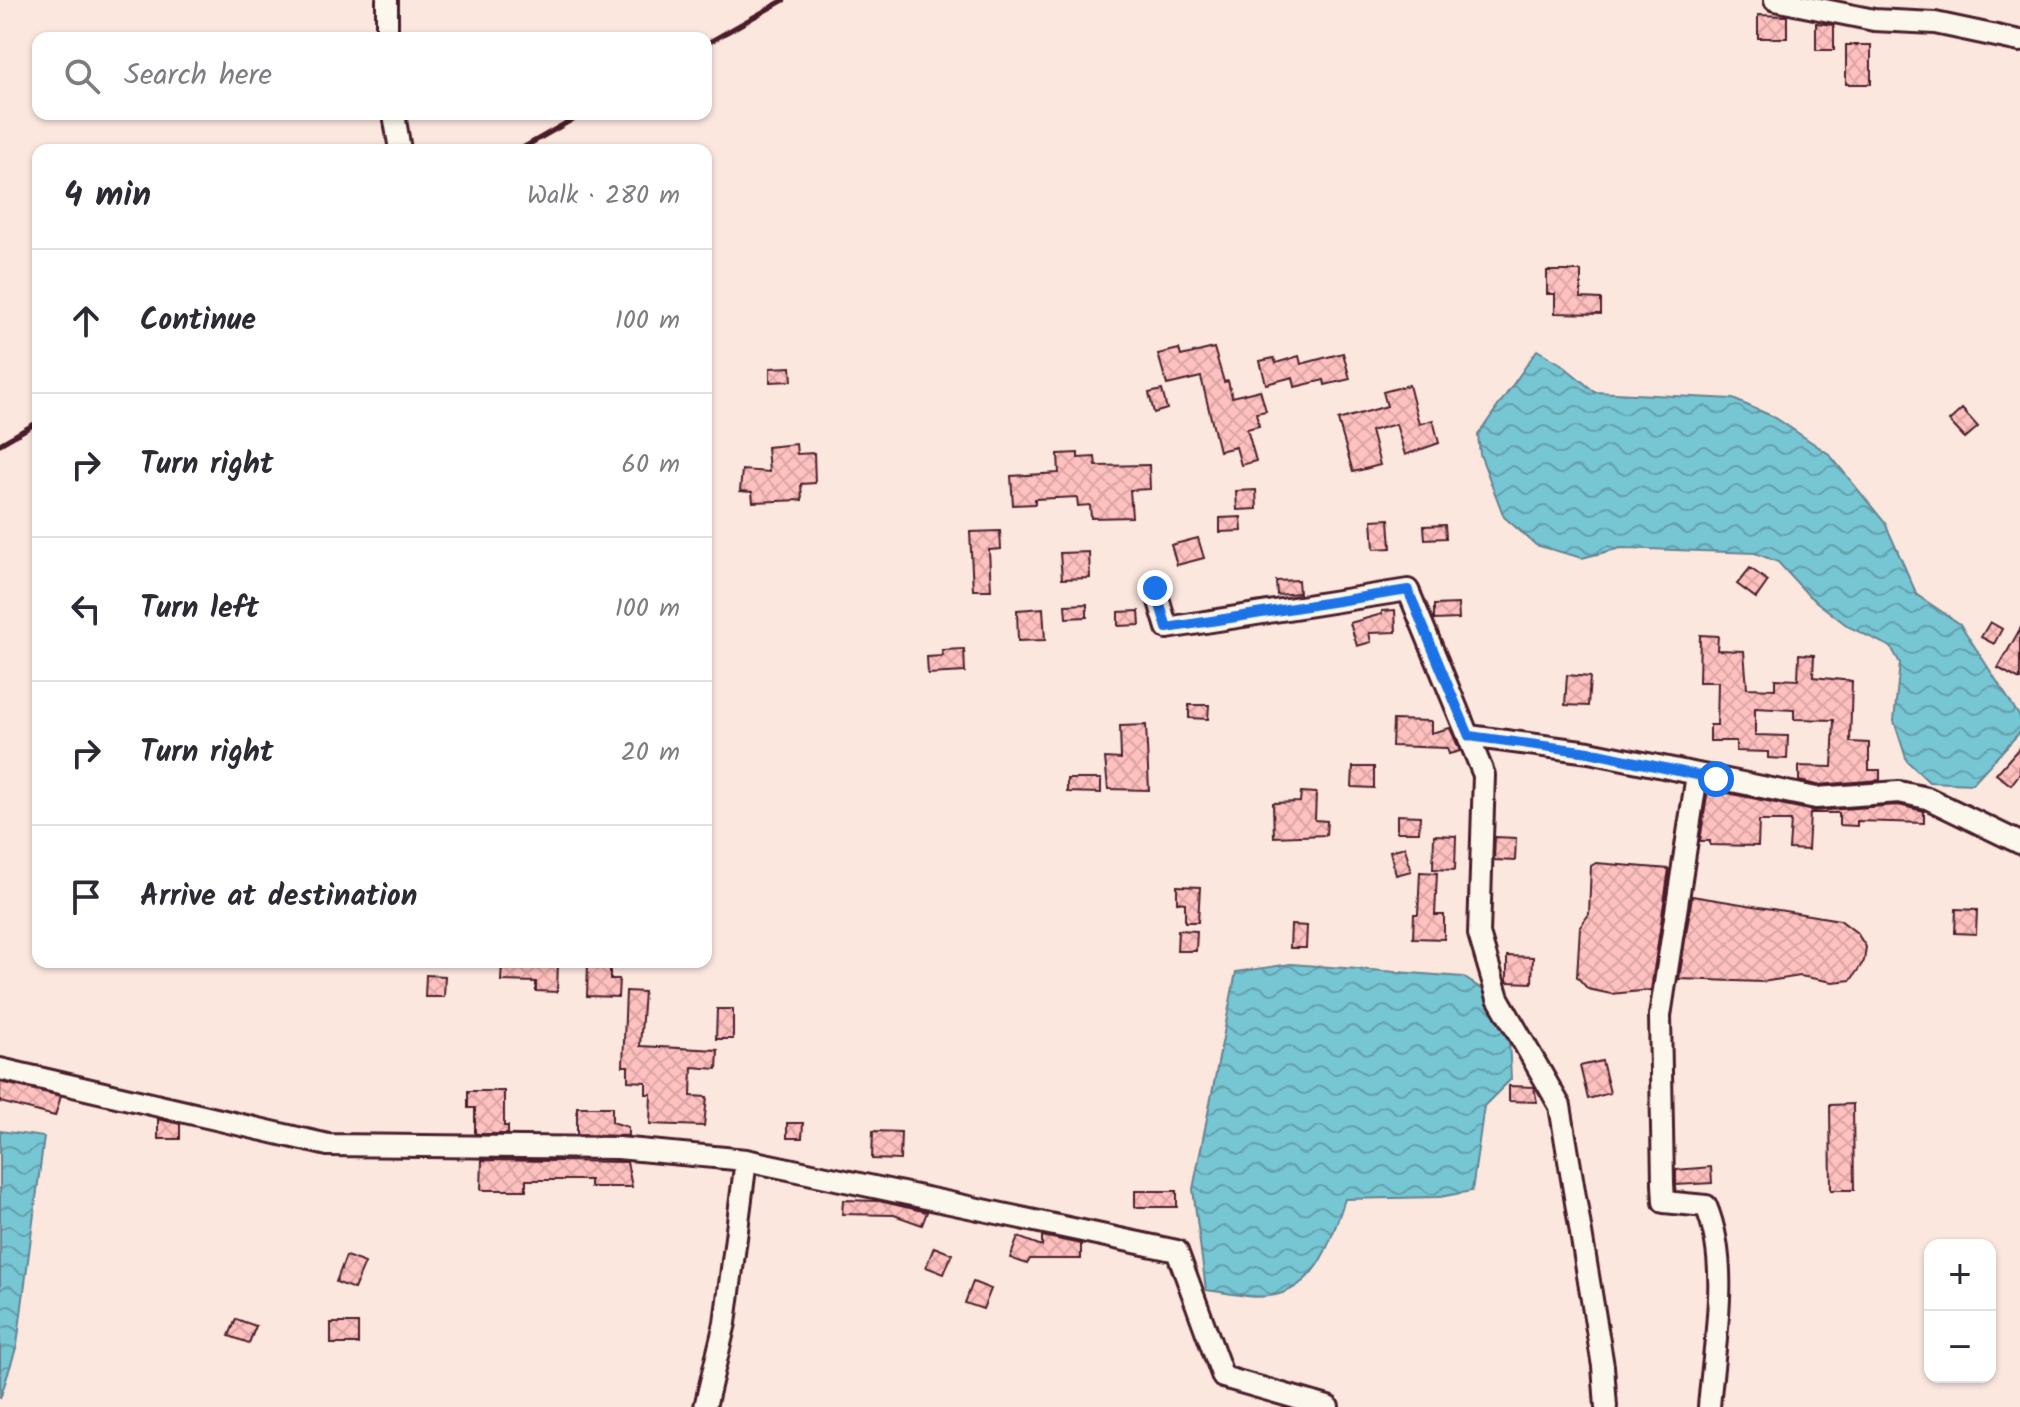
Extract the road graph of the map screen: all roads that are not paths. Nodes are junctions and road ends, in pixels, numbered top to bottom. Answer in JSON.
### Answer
{"nodes":[{"id":1,"x":387,"y":0,"type":"edge"},
{"id":2,"x":1775,"y":0,"type":"edge"},
{"id":3,"x":387,"y":32,"type":"edge"},
{"id":4,"x":2020,"y":41,"type":"edge"},
{"id":5,"x":395,"y":120,"type":"edge"},
{"id":6,"x":399,"y":144,"type":"edge"},
{"id":7,"x":1155,"y":588,"type":"dead end"},
{"id":8,"x":1469,"y":736,"type":"junction"},
{"id":9,"x":1697,"y":775,"type":"junction"},
{"id":10,"x":2020,"y":843,"type":"edge"},
{"id":11,"x":0,"y":1069,"type":"edge"},
{"id":12,"x":746,"y":1160,"type":"junction"},
{"id":13,"x":705,"y":1407,"type":"edge"},
{"id":14,"x":1328,"y":1407,"type":"edge"},
{"id":15,"x":1606,"y":1407,"type":"edge"},
{"id":16,"x":1709,"y":1407,"type":"edge"}],
"edges":[{"from":1,"to":3,"type":"street"},
{"from":2,"to":4,"type":"street"},
{"from":5,"to":6,"type":"street"},
{"from":7,"to":8,"type":"street"},
{"from":8,"to":9,"type":"street"},
{"from":8,"to":15,"type":"street"},
{"from":9,"to":10,"type":"street"},
{"from":9,"to":16,"type":"street"},
{"from":11,"to":12,"type":"street"},
{"from":12,"to":13,"type":"street"},
{"from":12,"to":14,"type":"street"}]}
